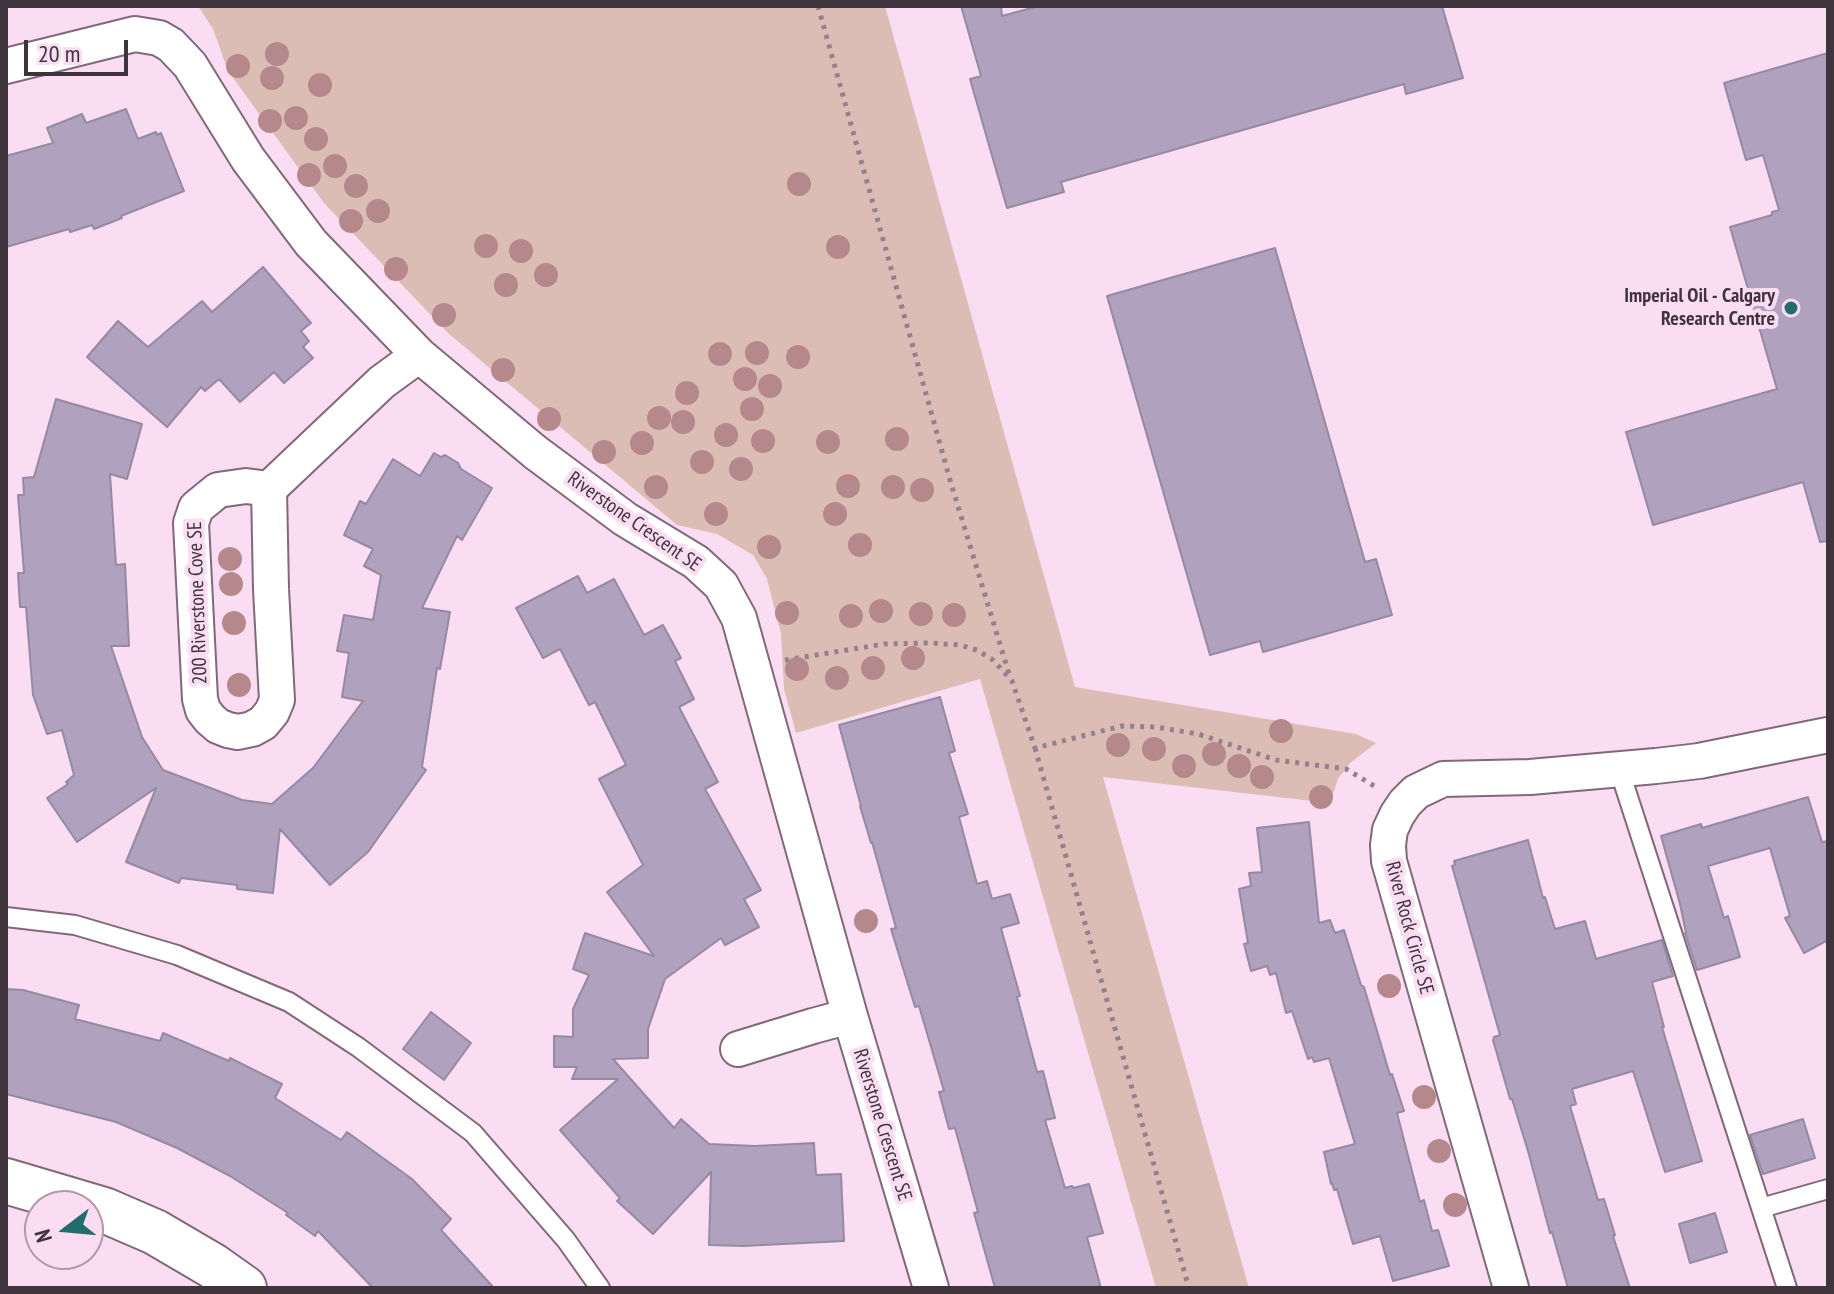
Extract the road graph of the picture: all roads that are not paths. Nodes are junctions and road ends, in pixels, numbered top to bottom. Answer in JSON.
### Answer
{"nodes":[{"id":1,"x":6,"y":66,"type":"edge"},
{"id":2,"x":419,"y":355,"type":"junction"},
{"id":3,"x":269,"y":489,"type":"junction"},
{"id":4,"x":1828,"y":735,"type":"edge"},
{"id":5,"x":1619,"y":769,"type":"junction"},
{"id":6,"x":6,"y":917,"type":"edge"},
{"id":7,"x":850,"y":1016,"type":"junction"},
{"id":8,"x":738,"y":1049,"type":"dead end"},
{"id":9,"x":6,"y":1181,"type":"edge"},
{"id":10,"x":1828,"y":1189,"type":"edge"},
{"id":11,"x":1761,"y":1208,"type":"junction"},
{"id":12,"x":244,"y":1288,"type":"edge"},
{"id":13,"x":600,"y":1288,"type":"edge"},
{"id":14,"x":931,"y":1288,"type":"edge"},
{"id":15,"x":1511,"y":1288,"type":"edge"},
{"id":16,"x":1787,"y":1288,"type":"edge"}],
"edges":[{"from":1,"to":2,"type":"street","name":"Riverstone Crescent SE"},
{"from":2,"to":3,"type":"street"},
{"from":2,"to":7,"type":"street","name":"Riverstone Crescent SE"},
{"from":3,"to":3,"type":"street","name":"200 Riverstone Cove SE"},
{"from":4,"to":5,"type":"street"},
{"from":5,"to":11,"type":"lane"},
{"from":5,"to":15,"type":"street","name":"River Rock Circle SE"},
{"from":6,"to":13,"type":"lane"},
{"from":7,"to":8,"type":"street"},
{"from":7,"to":14,"type":"street","name":"Riverstone Crescent SE"},
{"from":9,"to":12,"type":"street"},
{"from":10,"to":11,"type":"lane"},
{"from":11,"to":16,"type":"lane"}]}
